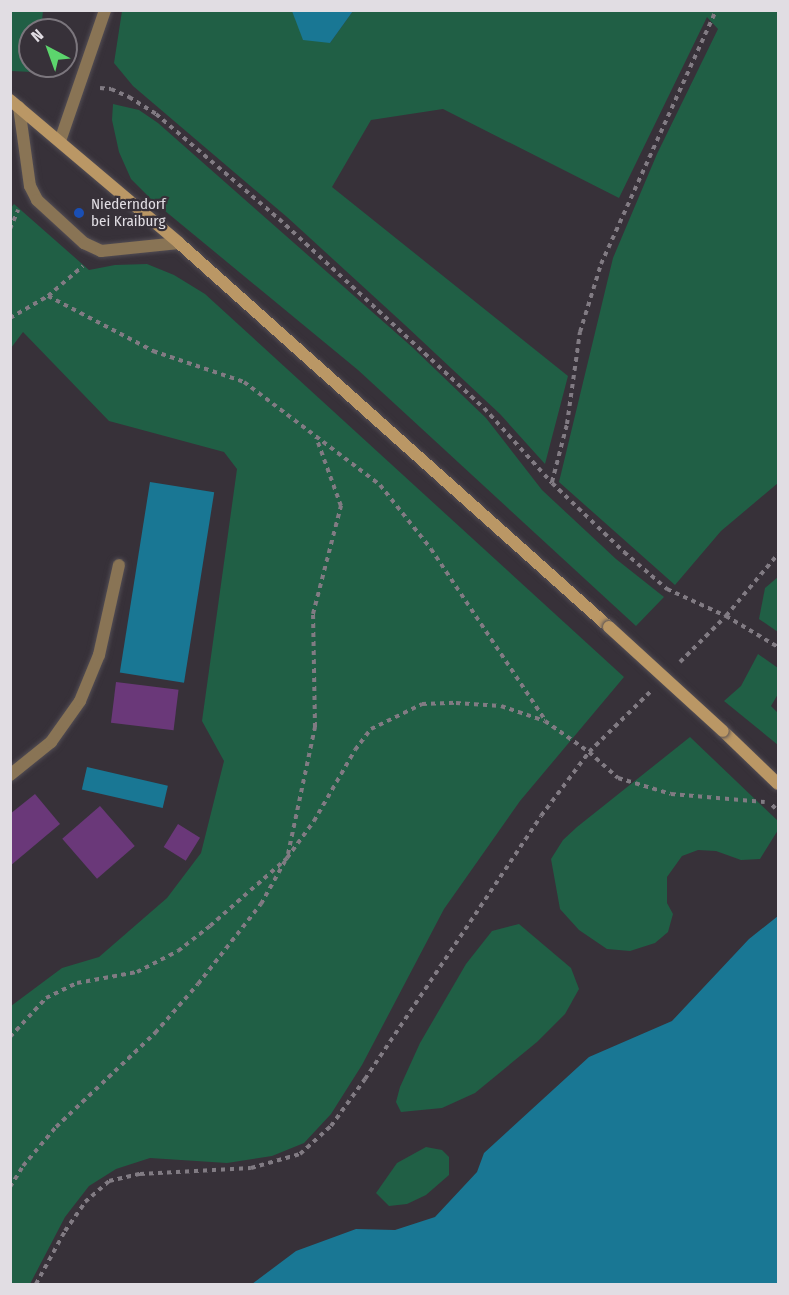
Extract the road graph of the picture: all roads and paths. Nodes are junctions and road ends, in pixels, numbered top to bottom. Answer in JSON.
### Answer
{"nodes":[{"id":1,"x":105,"y":10,"type":"edge"},
{"id":2,"x":716,"y":10,"type":"edge"},
{"id":3,"x":81,"y":86,"type":"junction"},
{"id":4,"x":15,"y":104,"type":"edge"},
{"id":5,"x":60,"y":141,"type":"junction"},
{"id":6,"x":179,"y":243,"type":"junction"},
{"id":7,"x":101,"y":251,"type":"junction"},
{"id":8,"x":48,"y":296,"type":"junction"},
{"id":9,"x":10,"y":318,"type":"edge"},
{"id":10,"x":316,"y":437,"type":"junction"},
{"id":11,"x":552,"y":483,"type":"junction"},
{"id":12,"x":778,"y":554,"type":"edge"},
{"id":13,"x":119,"y":565,"type":"dead end"},
{"id":14,"x":726,"y":616,"type":"junction"},
{"id":15,"x":778,"y":647,"type":"edge"},
{"id":16,"x":678,"y":664,"type":"dead end"},
{"id":17,"x":654,"y":689,"type":"dead end"},
{"id":18,"x":545,"y":721,"type":"junction"},
{"id":19,"x":589,"y":752,"type":"junction"},
{"id":20,"x":10,"y":775,"type":"edge"},
{"id":21,"x":778,"y":784,"type":"edge"},
{"id":22,"x":770,"y":802,"type":"dead end"},
{"id":23,"x":287,"y":858,"type":"junction"},
{"id":24,"x":10,"y":1037,"type":"edge"},
{"id":25,"x":10,"y":1187,"type":"edge"},
{"id":26,"x":36,"y":1284,"type":"edge"}],
"edges":[{"from":1,"to":3,"type":"lane"},
{"from":2,"to":11,"type":"path"},
{"from":3,"to":5,"type":"lane"},
{"from":3,"to":11,"type":"path"},
{"from":4,"to":5,"type":"main road"},
{"from":4,"to":7,"type":"lane"},
{"from":5,"to":6,"type":"main road"},
{"from":6,"to":7,"type":"lane"},
{"from":6,"to":21,"type":"main road","bridge":true},
{"from":7,"to":8,"type":"path"},
{"from":8,"to":9,"type":"path"},
{"from":8,"to":10,"type":"path"},
{"from":10,"to":18,"type":"path"},
{"from":10,"to":23,"type":"path"},
{"from":11,"to":14,"type":"path"},
{"from":12,"to":14,"type":"path"},
{"from":13,"to":20,"type":"lane"},
{"from":14,"to":15,"type":"path"},
{"from":14,"to":16,"type":"path"},
{"from":17,"to":19,"type":"path"},
{"from":18,"to":19,"type":"path"},
{"from":18,"to":23,"type":"path"},
{"from":19,"to":22,"type":"path"},
{"from":19,"to":26,"type":"path"},
{"from":23,"to":24,"type":"path"},
{"from":23,"to":25,"type":"path"}]}
